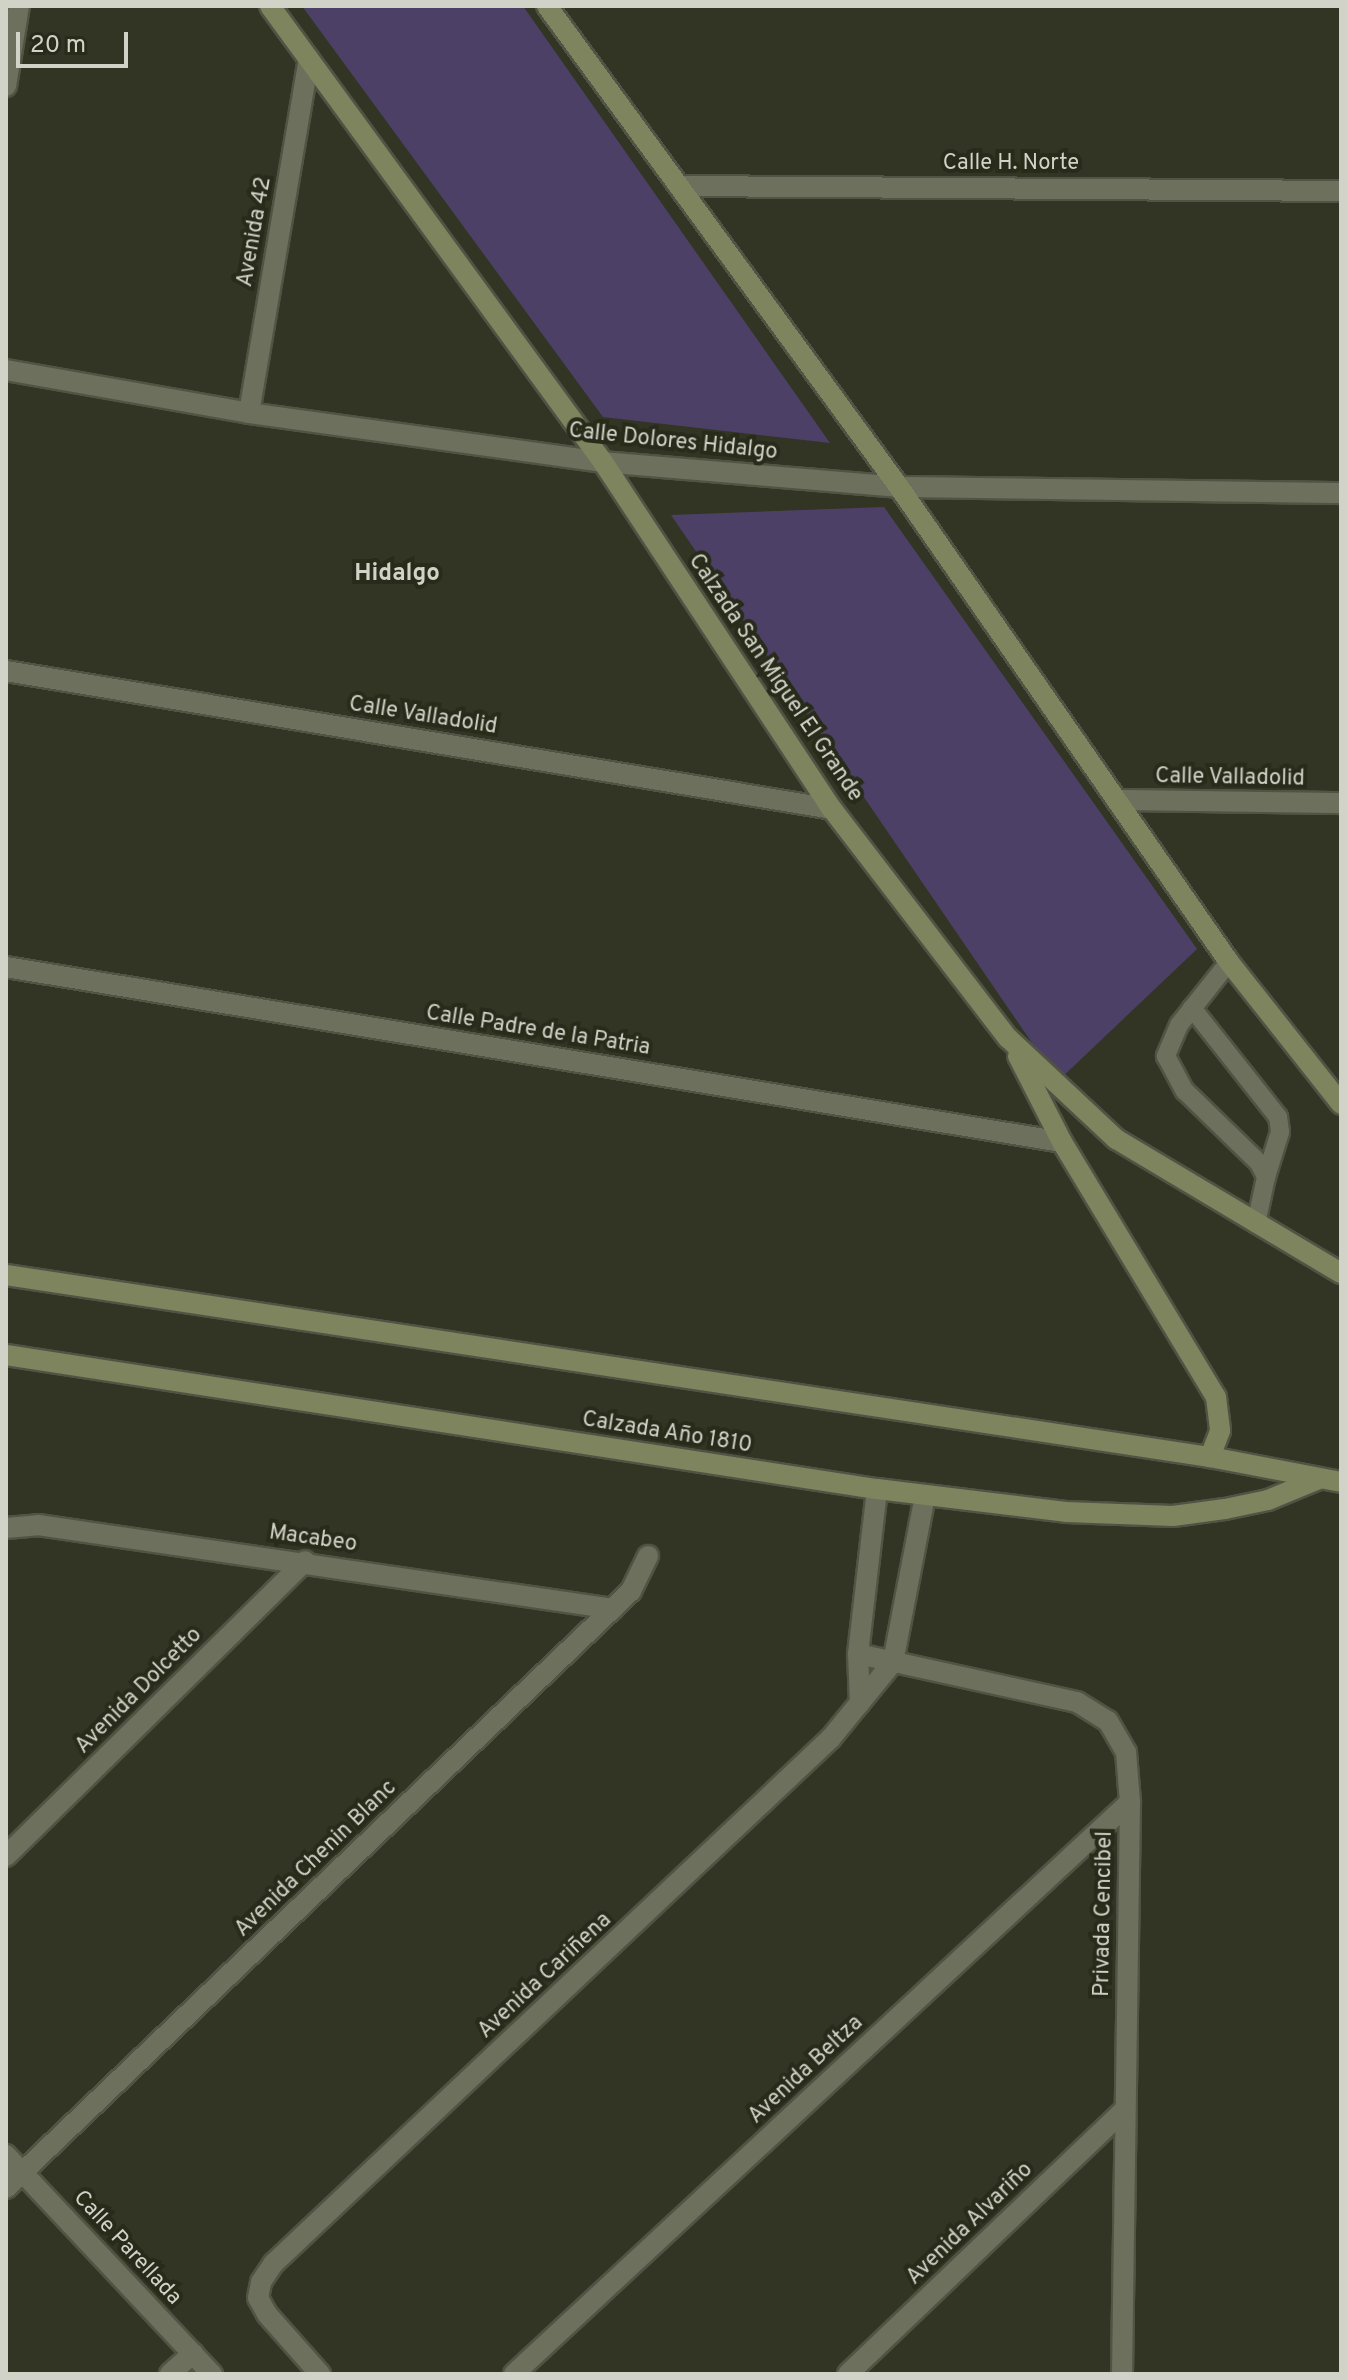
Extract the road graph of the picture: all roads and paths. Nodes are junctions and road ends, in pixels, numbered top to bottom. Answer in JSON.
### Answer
{"nodes":[{"id":1,"x":19,"y":6,"type":"edge"},
{"id":2,"x":270,"y":6,"type":"edge"},
{"id":3,"x":547,"y":6,"type":"edge"},
{"id":4,"x":309,"y":59,"type":"junction"},
{"id":5,"x":6,"y":86,"type":"edge"},
{"id":6,"x":681,"y":186,"type":"junction"},
{"id":7,"x":1341,"y":191,"type":"edge"},
{"id":8,"x":6,"y":370,"type":"edge"},
{"id":9,"x":249,"y":413,"type":"junction"},
{"id":10,"x":603,"y":462,"type":"junction"},
{"id":11,"x":899,"y":487,"type":"junction"},
{"id":12,"x":1341,"y":493,"type":"edge"},
{"id":13,"x":6,"y":671,"type":"edge"},
{"id":14,"x":1119,"y":800,"type":"junction"},
{"id":15,"x":1341,"y":803,"type":"edge"},
{"id":16,"x":832,"y":809,"type":"junction"},
{"id":17,"x":1229,"y":962,"type":"junction"},
{"id":18,"x":6,"y":967,"type":"edge"},
{"id":19,"x":1192,"y":1008,"type":"junction"},
{"id":20,"x":1008,"y":1038,"type":"junction"},
{"id":21,"x":1341,"y":1104,"type":"edge"},
{"id":22,"x":1062,"y":1142,"type":"junction"},
{"id":23,"x":1266,"y":1177,"type":"junction"},
{"id":24,"x":1256,"y":1224,"type":"junction"},
{"id":25,"x":1341,"y":1273,"type":"edge"},
{"id":26,"x":6,"y":1275,"type":"edge"},
{"id":27,"x":6,"y":1355,"type":"edge"},
{"id":28,"x":1210,"y":1457,"type":"junction"},
{"id":29,"x":1319,"y":1479,"type":"junction"},
{"id":30,"x":1341,"y":1482,"type":"edge"},
{"id":31,"x":877,"y":1489,"type":"junction"},
{"id":32,"x":925,"y":1496,"type":"junction"},
{"id":33,"x":6,"y":1528,"type":"edge"},
{"id":34,"x":648,"y":1556,"type":"dead end"},
{"id":35,"x":305,"y":1561,"type":"junction"},
{"id":36,"x":613,"y":1609,"type":"junction"},
{"id":37,"x":858,"y":1654,"type":"junction"},
{"id":38,"x":893,"y":1662,"type":"junction"},
{"id":39,"x":860,"y":1703,"type":"junction"},
{"id":40,"x":1130,"y":1802,"type":"junction"},
{"id":41,"x":6,"y":1856,"type":"edge"},
{"id":42,"x":1125,"y":2109,"type":"junction"},
{"id":43,"x":6,"y":2155,"type":"edge"},
{"id":44,"x":23,"y":2172,"type":"junction"},
{"id":45,"x":6,"y":2188,"type":"edge"},
{"id":46,"x":193,"y":2353,"type":"junction"},
{"id":47,"x":170,"y":2374,"type":"edge"},
{"id":48,"x":212,"y":2374,"type":"edge"},
{"id":49,"x":320,"y":2374,"type":"edge"},
{"id":50,"x":514,"y":2374,"type":"edge"},
{"id":51,"x":848,"y":2374,"type":"edge"},
{"id":52,"x":1122,"y":2374,"type":"edge"}],
"edges":[{"from":1,"to":5,"type":"street"},
{"from":2,"to":4,"type":"street","name":"Calzada San Miguel El Grande"},
{"from":3,"to":6,"type":"street"},
{"from":4,"to":9,"type":"street","name":"Avenida 42"},
{"from":4,"to":10,"type":"street","name":"Calzada San Miguel El Grande"},
{"from":6,"to":7,"type":"street","name":"Calle H. Norte"},
{"from":6,"to":11,"type":"street"},
{"from":8,"to":9,"type":"street","name":"Calle Dolores Hidalgo"},
{"from":9,"to":10,"type":"street","name":"Calle Dolores Hidalgo"},
{"from":10,"to":11,"type":"street","name":"Calle Dolores Hidalgo"},
{"from":10,"to":16,"type":"street","name":"Calzada San Miguel El Grande"},
{"from":11,"to":12,"type":"street","name":"Calle Dolores Hidalgo"},
{"from":11,"to":14,"type":"street"},
{"from":13,"to":16,"type":"street","name":"Calle Valladolid"},
{"from":14,"to":15,"type":"street","name":"Calle Valladolid"},
{"from":14,"to":17,"type":"street"},
{"from":16,"to":20,"type":"street","name":"Calzada San Miguel El Grande"},
{"from":17,"to":19,"type":"lane"},
{"from":17,"to":21,"type":"street"},
{"from":18,"to":22,"type":"street","name":"Calle Padre de la Patria"},
{"from":19,"to":23,"type":"lane"},
{"from":19,"to":23,"type":"lane"},
{"from":20,"to":22,"type":"street"},
{"from":20,"to":24,"type":"street","name":"Calzada San Miguel El Grande"},
{"from":22,"to":28,"type":"street"},
{"from":23,"to":24,"type":"lane"},
{"from":24,"to":25,"type":"street","name":"Calzada San Miguel El Grande"},
{"from":26,"to":28,"type":"street"},
{"from":27,"to":31,"type":"street","name":"Calzada Año 1810"},
{"from":28,"to":29,"type":"street"},
{"from":29,"to":30,"type":"street"},
{"from":29,"to":32,"type":"street","name":"Calzada Año 1810"},
{"from":31,"to":32,"type":"street","name":"Calzada Año 1810"},
{"from":31,"to":37,"type":"street"},
{"from":32,"to":38,"type":"street","name":"Avenida Cariñena"},
{"from":33,"to":35,"type":"street","name":"Macabeo"},
{"from":34,"to":36,"type":"street","name":"Avenida Chenin Blanc"},
{"from":35,"to":36,"type":"street","name":"Macabeo"},
{"from":35,"to":41,"type":"street","name":"Avenida Dolcetto"},
{"from":36,"to":44,"type":"street","name":"Avenida Chenin Blanc"},
{"from":37,"to":38,"type":"street","name":"Privada Cencibel"},
{"from":37,"to":39,"type":"street"},
{"from":38,"to":39,"type":"street","name":"Avenida Cariñena"},
{"from":38,"to":40,"type":"street","name":"Privada Cencibel"},
{"from":39,"to":49,"type":"street","name":"Avenida Cariñena"},
{"from":40,"to":42,"type":"street","name":"Privada Cencibel"},
{"from":40,"to":50,"type":"street","name":"Avenida Beltza"},
{"from":42,"to":51,"type":"street","name":"Avenida Alvariño"},
{"from":42,"to":52,"type":"street","name":"Privada Cencibel"},
{"from":43,"to":44,"type":"street","name":"Calle Parellada"},
{"from":44,"to":45,"type":"street","name":"Avenida Chenin Blanc"},
{"from":44,"to":46,"type":"street","name":"Calle Parellada"},
{"from":46,"to":47,"type":"street"},
{"from":46,"to":48,"type":"street","name":"Calle Parellada"}]}
